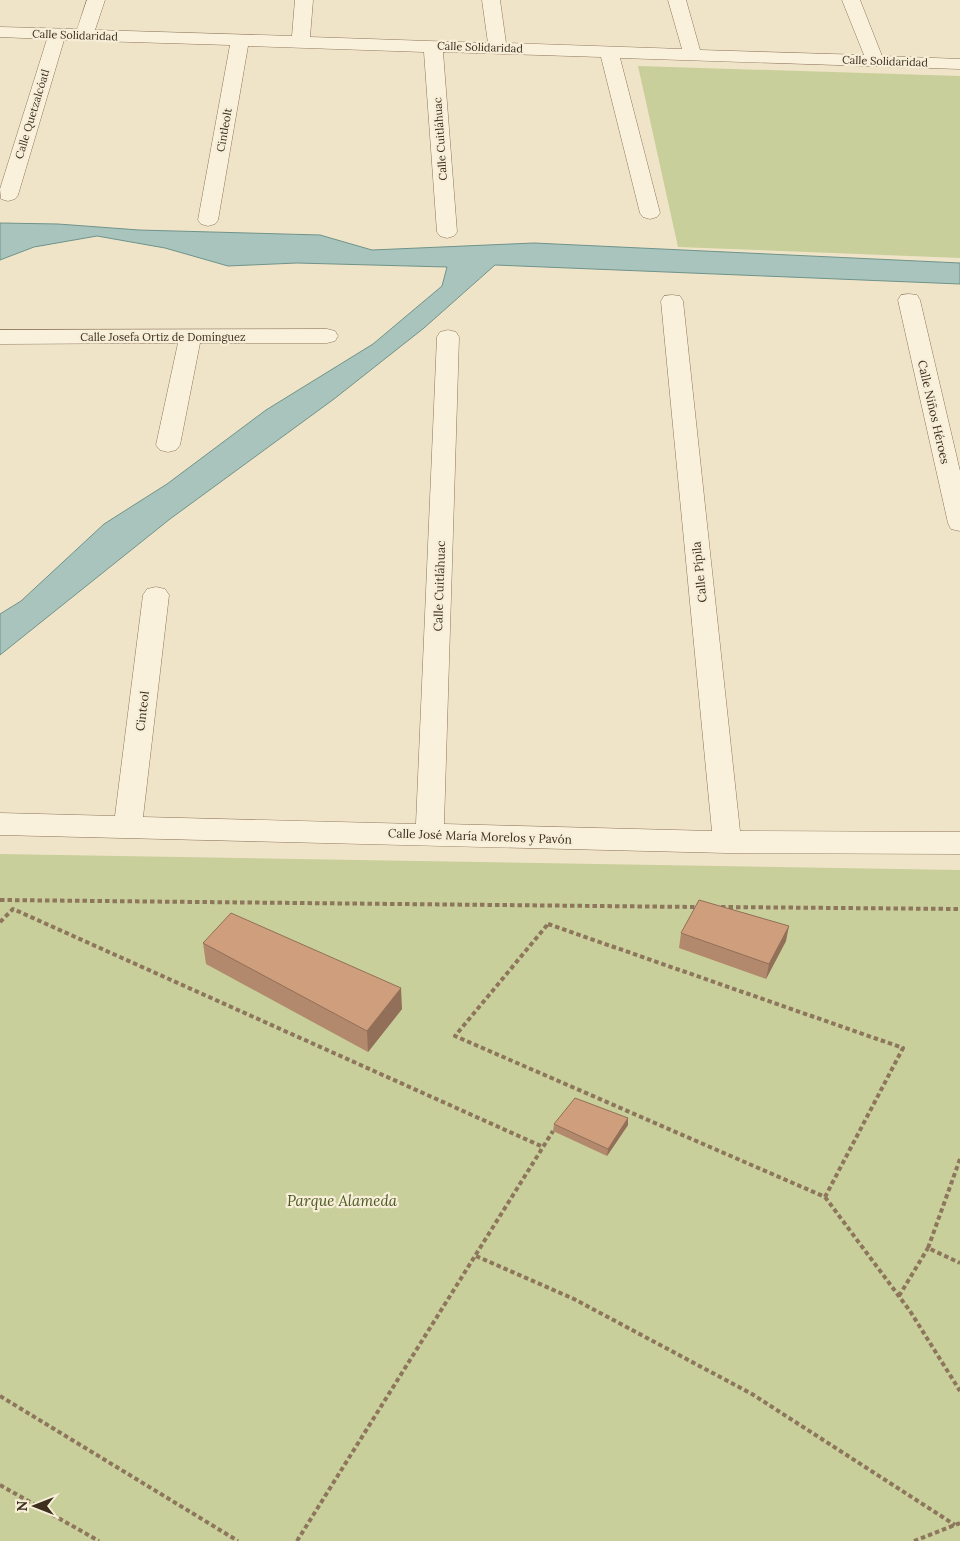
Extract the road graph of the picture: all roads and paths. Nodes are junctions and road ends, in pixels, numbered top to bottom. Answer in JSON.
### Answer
{"nodes":[{"id":1,"x":96,"y":0,"type":"edge"},
{"id":2,"x":304,"y":0,"type":"edge"},
{"id":3,"x":491,"y":0,"type":"edge"},
{"id":4,"x":677,"y":0,"type":"edge"},
{"id":5,"x":851,"y":0,"type":"edge"},
{"id":6,"x":0,"y":32,"type":"edge"},
{"id":7,"x":57,"y":34,"type":"junction"},
{"id":8,"x":84,"y":35,"type":"junction"},
{"id":9,"x":240,"y":40,"type":"junction"},
{"id":10,"x":301,"y":41,"type":"junction"},
{"id":11,"x":433,"y":46,"type":"junction"},
{"id":12,"x":498,"y":48,"type":"junction"},
{"id":13,"x":610,"y":52,"type":"junction"},
{"id":14,"x":693,"y":56,"type":"junction"},
{"id":15,"x":875,"y":61,"type":"junction"},
{"id":16,"x":960,"y":64,"type":"edge"},
{"id":17,"x":8,"y":195,"type":"dead end"},
{"id":18,"x":650,"y":213,"type":"dead end"},
{"id":19,"x":208,"y":220,"type":"dead end"},
{"id":20,"x":447,"y":232,"type":"dead end"},
{"id":21,"x":909,"y":300,"type":"dead end"},
{"id":22,"x":672,"y":301,"type":"dead end"},
{"id":23,"x":327,"y":336,"type":"dead end"},
{"id":24,"x":0,"y":337,"type":"edge"},
{"id":25,"x":190,"y":337,"type":"junction"},
{"id":26,"x":448,"y":337,"type":"dead end"},
{"id":27,"x":168,"y":445,"type":"dead end"},
{"id":28,"x":960,"y":523,"type":"edge"},
{"id":29,"x":156,"y":595,"type":"dead end"},
{"id":30,"x":0,"y":824,"type":"edge"},
{"id":31,"x":128,"y":826,"type":"junction"},
{"id":32,"x":430,"y":834,"type":"junction"},
{"id":33,"x":727,"y":842,"type":"junction"},
{"id":34,"x":960,"y":843,"type":"edge"},
{"id":35,"x":0,"y":900,"type":"edge"},
{"id":36,"x":703,"y":907,"type":"edge"},
{"id":37,"x":713,"y":907,"type":"edge"},
{"id":38,"x":960,"y":910,"type":"edge"},
{"id":39,"x":0,"y":922,"type":"edge"},
{"id":40,"x":553,"y":1131,"type":"edge"},
{"id":41,"x":541,"y":1146,"type":"dead end"},
{"id":42,"x":960,"y":1159,"type":"edge"},
{"id":43,"x":825,"y":1197,"type":"junction"},
{"id":44,"x":928,"y":1248,"type":"junction"},
{"id":45,"x":476,"y":1256,"type":"junction"},
{"id":46,"x":960,"y":1263,"type":"edge"},
{"id":47,"x":899,"y":1296,"type":"junction"},
{"id":48,"x":960,"y":1391,"type":"edge"},
{"id":49,"x":0,"y":1396,"type":"edge"},
{"id":50,"x":0,"y":1485,"type":"edge"},
{"id":51,"x":957,"y":1524,"type":"edge"},
{"id":52,"x":99,"y":1541,"type":"edge"},
{"id":53,"x":238,"y":1541,"type":"edge"},
{"id":54,"x":297,"y":1541,"type":"edge"},
{"id":55,"x":914,"y":1541,"type":"edge"}],
"edges":[{"from":1,"to":8,"type":"street"},
{"from":2,"to":10,"type":"street"},
{"from":3,"to":12,"type":"street"},
{"from":4,"to":14,"type":"street"},
{"from":5,"to":15,"type":"street"},
{"from":6,"to":7,"type":"street","name":"Calle Solidaridad"},
{"from":7,"to":8,"type":"street","name":"Calle Solidaridad"},
{"from":7,"to":17,"type":"street","name":"Calle Quetzalcóatl"},
{"from":8,"to":9,"type":"street","name":"Calle Solidaridad"},
{"from":9,"to":10,"type":"street","name":"Calle Solidaridad"},
{"from":9,"to":19,"type":"street","name":"Cintleolt"},
{"from":10,"to":11,"type":"street","name":"Calle Solidaridad"},
{"from":11,"to":12,"type":"street","name":"Calle Solidaridad"},
{"from":11,"to":20,"type":"street","name":"Calle Cuitláhuac"},
{"from":12,"to":13,"type":"street","name":"Calle Solidaridad"},
{"from":13,"to":14,"type":"street","name":"Calle Solidaridad"},
{"from":13,"to":18,"type":"street"},
{"from":14,"to":15,"type":"street","name":"Calle Solidaridad"},
{"from":15,"to":16,"type":"street","name":"Calle Solidaridad"},
{"from":21,"to":28,"type":"street","name":"Calle Niños Héroes"},
{"from":22,"to":33,"type":"street","name":"Calle Pípila"},
{"from":23,"to":25,"type":"street","name":"Calle Josefa Ortiz de Domínguez"},
{"from":24,"to":25,"type":"street","name":"Calle Josefa Ortiz de Domínguez"},
{"from":25,"to":27,"type":"street"},
{"from":26,"to":32,"type":"street","name":"Calle Cuitláhuac"},
{"from":29,"to":31,"type":"street","name":"Cinteol"},
{"from":30,"to":31,"type":"street","name":"Calle José María Morelos y Pavón"},
{"from":31,"to":32,"type":"street","name":"Calle José María Morelos y Pavón"},
{"from":32,"to":33,"type":"street","name":"Calle José María Morelos y Pavón"},
{"from":33,"to":34,"type":"street","name":"Calle José María Morelos y Pavón"},
{"from":35,"to":36,"type":"path"},
{"from":37,"to":38,"type":"path"},
{"from":39,"to":41,"type":"path"},
{"from":40,"to":45,"type":"path"},
{"from":42,"to":44,"type":"path"},
{"from":43,"to":43,"type":"path"},
{"from":43,"to":47,"type":"path"},
{"from":44,"to":46,"type":"path"},
{"from":44,"to":47,"type":"path"},
{"from":45,"to":51,"type":"path"},
{"from":45,"to":54,"type":"path"},
{"from":47,"to":48,"type":"path"},
{"from":49,"to":53,"type":"path"},
{"from":50,"to":52,"type":"path"},
{"from":51,"to":55,"type":"path"}]}
